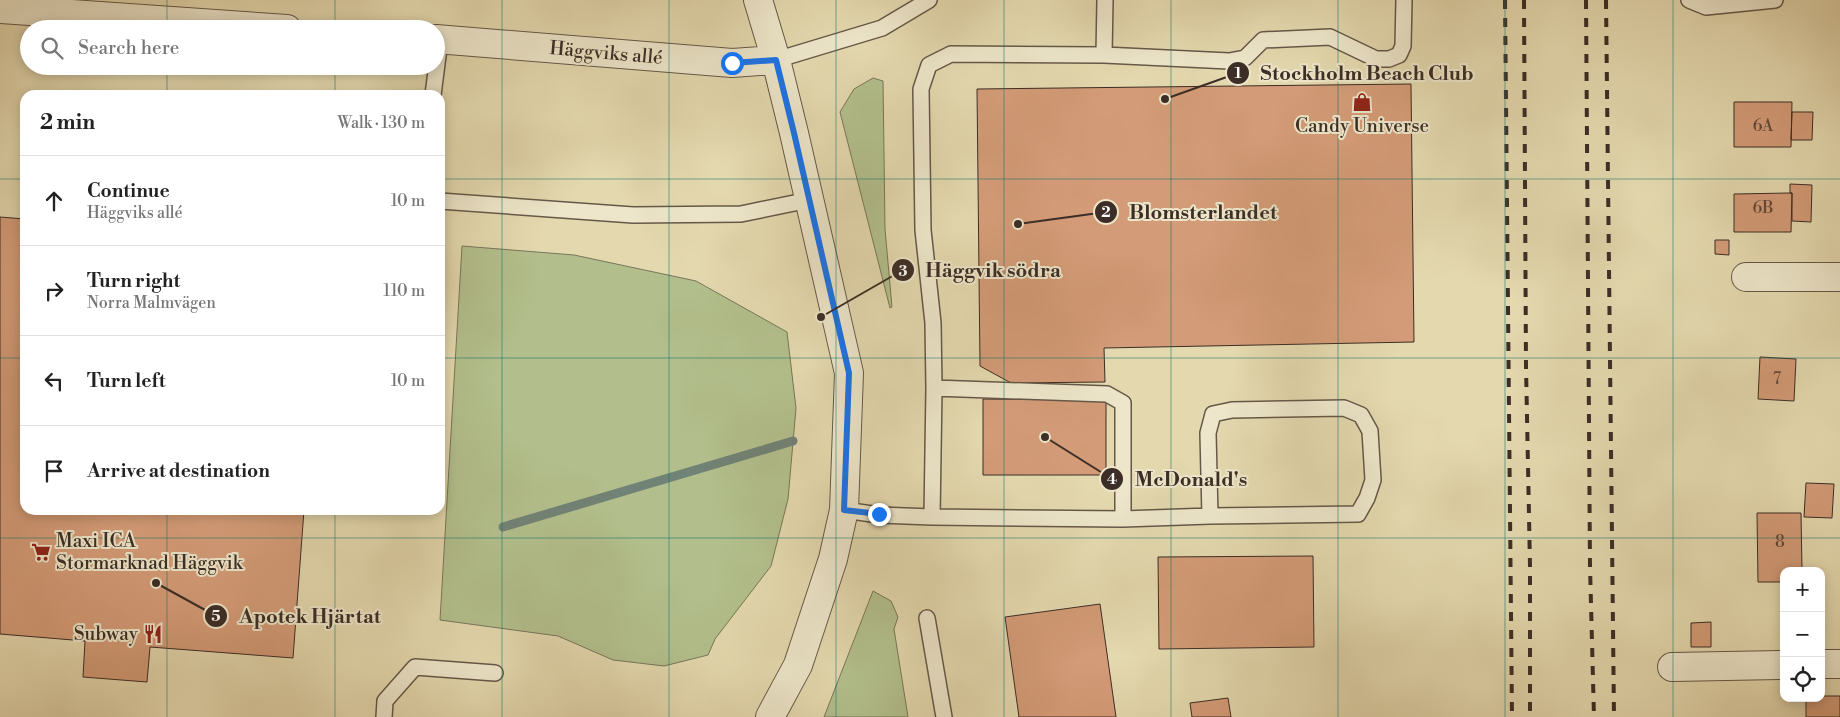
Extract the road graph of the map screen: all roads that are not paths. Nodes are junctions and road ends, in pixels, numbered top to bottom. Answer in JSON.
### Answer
{"nodes":[{"id":1,"x":758,"y":0,"type":"edge"},
{"id":2,"x":929,"y":0,"type":"edge"},
{"id":3,"x":1105,"y":0,"type":"edge"},
{"id":4,"x":1404,"y":0,"type":"edge"},
{"id":5,"x":1689,"y":0,"type":"edge"},
{"id":6,"x":1775,"y":0,"type":"edge"},
{"id":7,"x":0,"y":9,"type":"edge"},
{"id":8,"x":158,"y":20,"type":"edge"},
{"id":9,"x":445,"y":41,"type":"edge"},
{"id":10,"x":1104,"y":55,"type":"junction"},
{"id":11,"x":776,"y":60,"type":"junction"},
{"id":12,"x":435,"y":75,"type":"edge"},
{"id":13,"x":434,"y":90,"type":"edge"},
{"id":14,"x":809,"y":200,"type":"junction"},
{"id":15,"x":445,"y":201,"type":"edge"},
{"id":16,"x":1746,"y":276,"type":"dead end"},
{"id":17,"x":1840,"y":276,"type":"edge"},
{"id":18,"x":934,"y":388,"type":"junction"},
{"id":19,"x":844,"y":510,"type":"junction"},
{"id":20,"x":1210,"y":516,"type":"junction"},
{"id":21,"x":932,"y":517,"type":"junction"},
{"id":22,"x":1123,"y":520,"type":"junction"},
{"id":23,"x":927,"y":618,"type":"dead end"},
{"id":24,"x":1825,"y":664,"type":"edge"},
{"id":25,"x":1840,"y":664,"type":"edge"},
{"id":26,"x":1780,"y":665,"type":"edge"},
{"id":27,"x":1672,"y":667,"type":"dead end"},
{"id":28,"x":495,"y":672,"type":"dead end"},
{"id":29,"x":384,"y":717,"type":"edge"},
{"id":30,"x":770,"y":717,"type":"edge"},
{"id":31,"x":944,"y":717,"type":"edge"}],
"edges":[{"from":1,"to":11,"type":"street"},
{"from":2,"to":11,"type":"lane"},
{"from":3,"to":10,"type":"lane"},
{"from":4,"to":10,"type":"lane"},
{"from":5,"to":6,"type":"lane"},
{"from":7,"to":8,"type":"street"},
{"from":9,"to":11,"type":"street","name":"Häggviks allé"},
{"from":10,"to":18,"type":"lane"},
{"from":11,"to":14,"type":"street"},
{"from":12,"to":13,"type":"lane"},
{"from":14,"to":15,"type":"lane"},
{"from":14,"to":19,"type":"street"},
{"from":16,"to":17,"type":"street"},
{"from":18,"to":21,"type":"lane"},
{"from":18,"to":22,"type":"lane"},
{"from":19,"to":21,"type":"lane"},
{"from":19,"to":30,"type":"street"},
{"from":20,"to":20,"type":"lane"},
{"from":20,"to":22,"type":"lane"},
{"from":21,"to":22,"type":"lane"},
{"from":23,"to":31,"type":"lane"},
{"from":24,"to":25,"type":"street"},
{"from":26,"to":27,"type":"street"},
{"from":28,"to":29,"type":"lane"}]}
